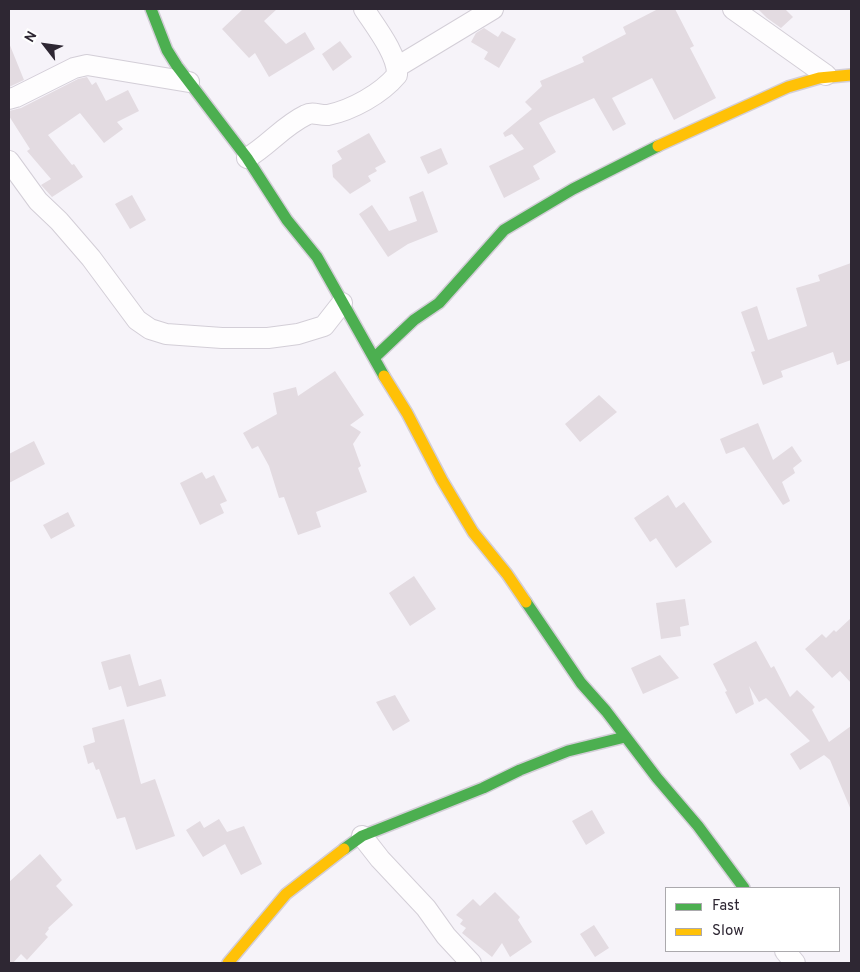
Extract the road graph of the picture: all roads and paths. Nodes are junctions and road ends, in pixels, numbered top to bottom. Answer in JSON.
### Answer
{"nodes":[{"id":1,"x":151,"y":9,"type":"edge"},
{"id":2,"x":364,"y":9,"type":"edge"},
{"id":3,"x":493,"y":9,"type":"edge"},
{"id":4,"x":733,"y":9,"type":"edge"},
{"id":5,"x":398,"y":67,"type":"junction"},
{"id":6,"x":826,"y":75,"type":"junction"},
{"id":7,"x":851,"y":75,"type":"edge"},
{"id":8,"x":189,"y":82,"type":"junction"},
{"id":9,"x":9,"y":99,"type":"edge"},
{"id":10,"x":247,"y":158,"type":"junction"},
{"id":11,"x":9,"y":161,"type":"edge"},
{"id":12,"x":342,"y":304,"type":"junction"},
{"id":13,"x":374,"y":358,"type":"junction"},
{"id":14,"x":625,"y":737,"type":"junction"},
{"id":15,"x":362,"y":836,"type":"junction"},
{"id":16,"x":743,"y":887,"type":"edge"},
{"id":17,"x":786,"y":952,"type":"edge"},
{"id":18,"x":228,"y":963,"type":"edge"},
{"id":19,"x":470,"y":963,"type":"edge"},
{"id":20,"x":795,"y":963,"type":"edge"}],
"edges":[{"from":1,"to":8,"type":"street"},
{"from":2,"to":5,"type":"street"},
{"from":3,"to":5,"type":"street"},
{"from":4,"to":6,"type":"street"},
{"from":5,"to":10,"type":"street"},
{"from":6,"to":7,"type":"street"},
{"from":6,"to":13,"type":"street"},
{"from":8,"to":9,"type":"street"},
{"from":8,"to":10,"type":"street"},
{"from":10,"to":12,"type":"street"},
{"from":11,"to":12,"type":"street"},
{"from":12,"to":13,"type":"street"},
{"from":13,"to":14,"type":"street"},
{"from":14,"to":15,"type":"street"},
{"from":14,"to":16,"type":"street"},
{"from":15,"to":18,"type":"street"},
{"from":15,"to":19,"type":"street"},
{"from":17,"to":20,"type":"street"}]}
